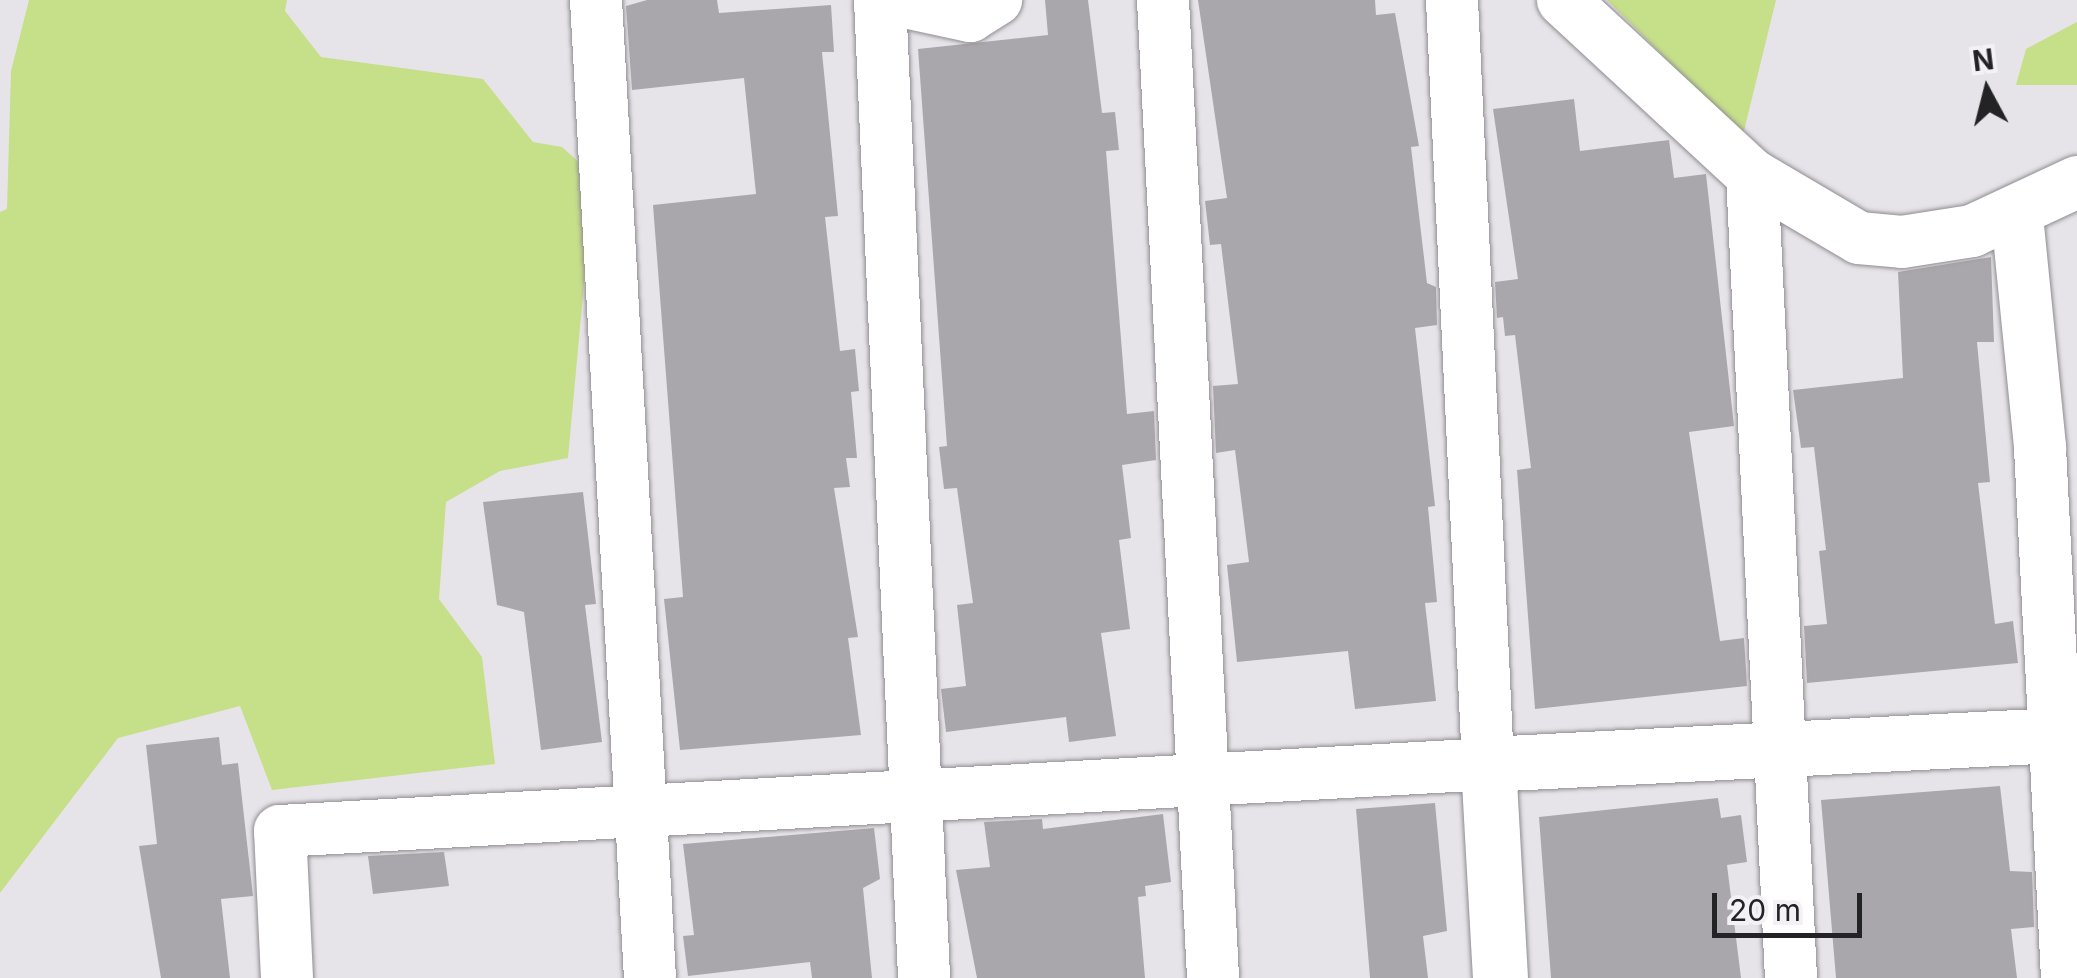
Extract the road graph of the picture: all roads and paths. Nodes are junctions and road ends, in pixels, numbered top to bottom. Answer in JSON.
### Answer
{"nodes":[{"id":1,"x":596,"y":0,"type":"edge"},
{"id":2,"x":880,"y":0,"type":"edge"},
{"id":3,"x":896,"y":0,"type":"edge"},
{"id":4,"x":996,"y":0,"type":"edge"},
{"id":5,"x":1163,"y":0,"type":"edge"},
{"id":6,"x":1452,"y":0,"type":"edge"},
{"id":7,"x":1564,"y":0,"type":"edge"},
{"id":8,"x":1752,"y":175,"type":"junction"},
{"id":9,"x":2077,"y":182,"type":"edge"},
{"id":10,"x":2018,"y":216,"type":"junction"},
{"id":11,"x":2066,"y":734,"type":"edge"},
{"id":12,"x":1778,"y":750,"type":"junction"},
{"id":13,"x":1488,"y":764,"type":"junction"},
{"id":14,"x":1202,"y":780,"type":"junction"},
{"id":15,"x":915,"y":790,"type":"junction"},
{"id":16,"x":641,"y":805,"type":"junction"},
{"id":17,"x":287,"y":978,"type":"edge"},
{"id":18,"x":650,"y":978,"type":"edge"},
{"id":19,"x":924,"y":978,"type":"edge"},
{"id":20,"x":1213,"y":978,"type":"edge"},
{"id":21,"x":1500,"y":978,"type":"edge"},
{"id":22,"x":1791,"y":978,"type":"edge"},
{"id":23,"x":2067,"y":978,"type":"edge"}],
"edges":[{"from":1,"to":16,"type":"street"},
{"from":2,"to":15,"type":"street"},
{"from":3,"to":4,"type":"street"},
{"from":5,"to":14,"type":"street"},
{"from":6,"to":13,"type":"street"},
{"from":7,"to":8,"type":"street"},
{"from":8,"to":10,"type":"street"},
{"from":8,"to":12,"type":"street"},
{"from":9,"to":10,"type":"street"},
{"from":10,"to":11,"type":"street"},
{"from":11,"to":12,"type":"street"},
{"from":11,"to":23,"type":"street"},
{"from":12,"to":13,"type":"street"},
{"from":12,"to":22,"type":"street"},
{"from":13,"to":14,"type":"street"},
{"from":13,"to":21,"type":"street"},
{"from":14,"to":15,"type":"street"},
{"from":14,"to":20,"type":"street"},
{"from":15,"to":16,"type":"street"},
{"from":15,"to":19,"type":"street"},
{"from":16,"to":17,"type":"street"},
{"from":16,"to":18,"type":"street"}]}
